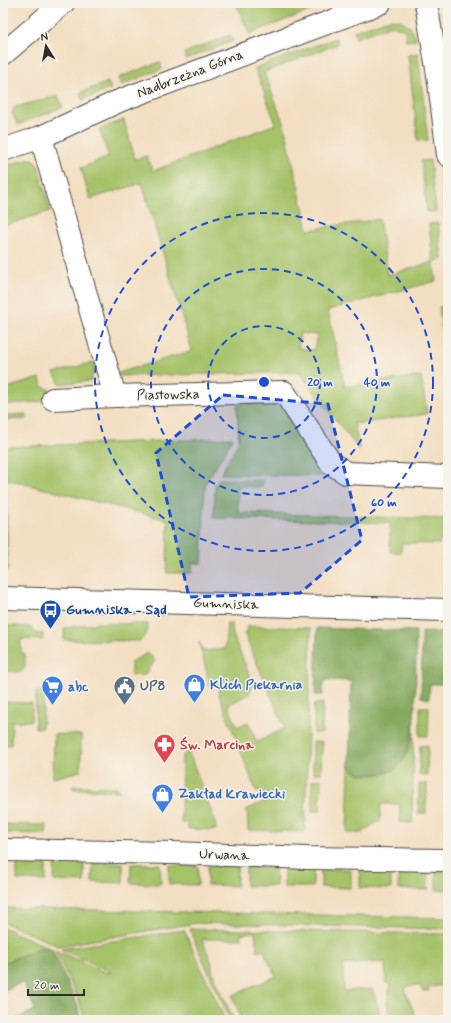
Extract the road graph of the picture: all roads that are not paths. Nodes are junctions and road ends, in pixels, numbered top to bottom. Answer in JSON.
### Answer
{"nodes":[{"id":1,"x":63,"y":3,"type":"edge"},
{"id":2,"x":380,"y":3,"type":"edge"},
{"id":3,"x":426,"y":3,"type":"edge"},
{"id":4,"x":3,"y":54,"type":"edge"},
{"id":5,"x":41,"y":138,"type":"junction"},
{"id":6,"x":3,"y":150,"type":"edge"},
{"id":7,"x":448,"y":155,"type":"edge"},
{"id":8,"x":115,"y":396,"type":"junction"},
{"id":9,"x":53,"y":399,"type":"dead end"},
{"id":10,"x":448,"y":477,"type":"edge"},
{"id":11,"x":3,"y":598,"type":"edge"},
{"id":12,"x":448,"y":610,"type":"edge"},
{"id":13,"x":3,"y":850,"type":"edge"},
{"id":14,"x":446,"y":860,"type":"dead end"}],
"edges":[{"from":1,"to":4,"type":"street"},
{"from":2,"to":5,"type":"street","name":"Nadbrzeżna Górna"},
{"from":3,"to":7,"type":"street"},
{"from":5,"to":6,"type":"street","name":"Nadbrzeżna Górna"},
{"from":5,"to":8,"type":"street"},
{"from":8,"to":9,"type":"street","name":"Piastowska"},
{"from":8,"to":10,"type":"street","name":"Piastowska"},
{"from":11,"to":12,"type":"street","name":"Gumniska"},
{"from":13,"to":14,"type":"street","name":"Urwana"}]}
